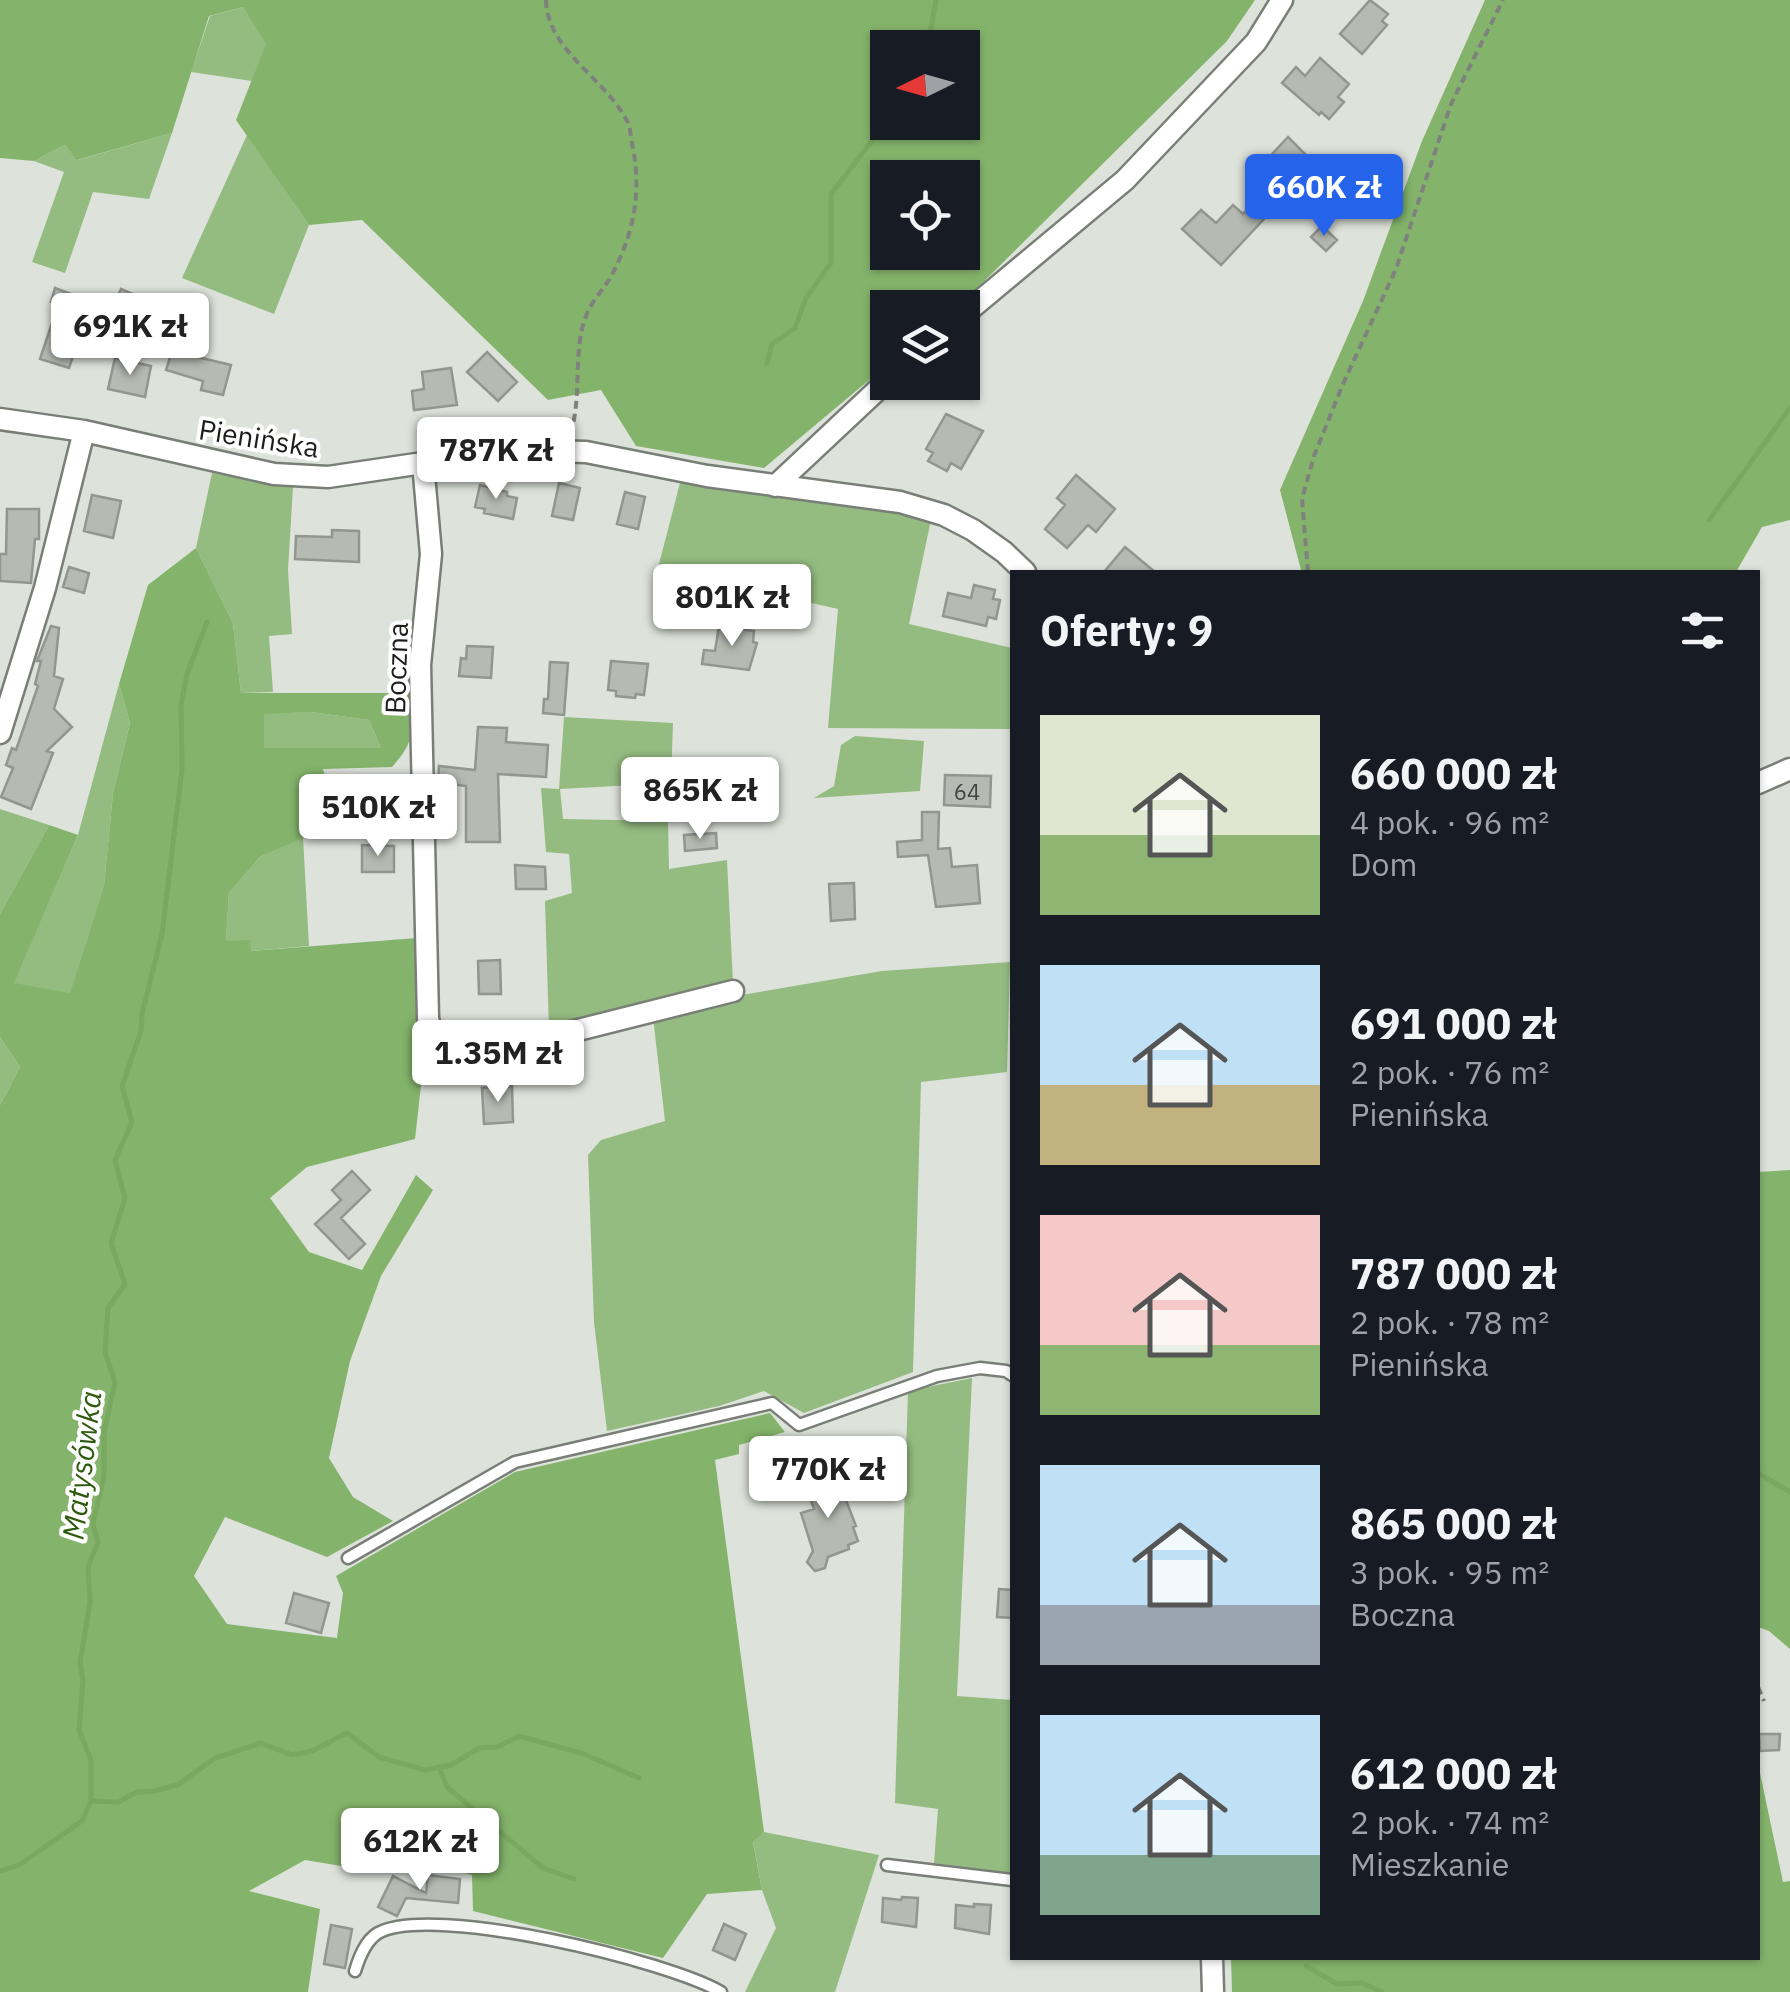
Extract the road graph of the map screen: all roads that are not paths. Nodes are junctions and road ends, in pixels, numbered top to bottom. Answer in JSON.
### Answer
{"nodes":[{"id":1,"x":1282,"y":0,"type":"edge"},
{"id":2,"x":980,"y":301,"type":"edge"},
{"id":3,"x":870,"y":397,"type":"edge"},
{"id":4,"x":0,"y":419,"type":"edge"},
{"id":5,"x":84,"y":431,"type":"junction"},
{"id":6,"x":423,"y":463,"type":"junction"},
{"id":7,"x":775,"y":486,"type":"junction"},
{"id":8,"x":1023,"y":570,"type":"edge"},
{"id":9,"x":0,"y":734,"type":"edge"},
{"id":10,"x":1790,"y":769,"type":"edge"},
{"id":11,"x":1760,"y":782,"type":"edge"},
{"id":12,"x":733,"y":991,"type":"dead end"},
{"id":13,"x":1010,"y":1373,"type":"edge"},
{"id":14,"x":348,"y":1558,"type":"dead end"},
{"id":15,"x":887,"y":1865,"type":"dead end"},
{"id":16,"x":1010,"y":1880,"type":"edge"},
{"id":17,"x":1212,"y":1960,"type":"edge"},
{"id":18,"x":355,"y":1971,"type":"dead end"},
{"id":19,"x":722,"y":1992,"type":"edge"},
{"id":20,"x":1213,"y":1992,"type":"edge"}],
"edges":[{"from":1,"to":2,"type":"street"},
{"from":3,"to":7,"type":"street"},
{"from":4,"to":5,"type":"street","name":"Pienińska"},
{"from":5,"to":6,"type":"street","name":"Pienińska"},
{"from":5,"to":9,"type":"street"},
{"from":6,"to":7,"type":"street","name":"Pienińska"},
{"from":6,"to":12,"type":"street","name":"Boczna"},
{"from":7,"to":8,"type":"street","name":"Pienińska"},
{"from":10,"to":11,"type":"street"},
{"from":13,"to":14,"type":"lane"},
{"from":15,"to":16,"type":"lane"},
{"from":17,"to":20,"type":"street"},
{"from":18,"to":19,"type":"lane"}]}
